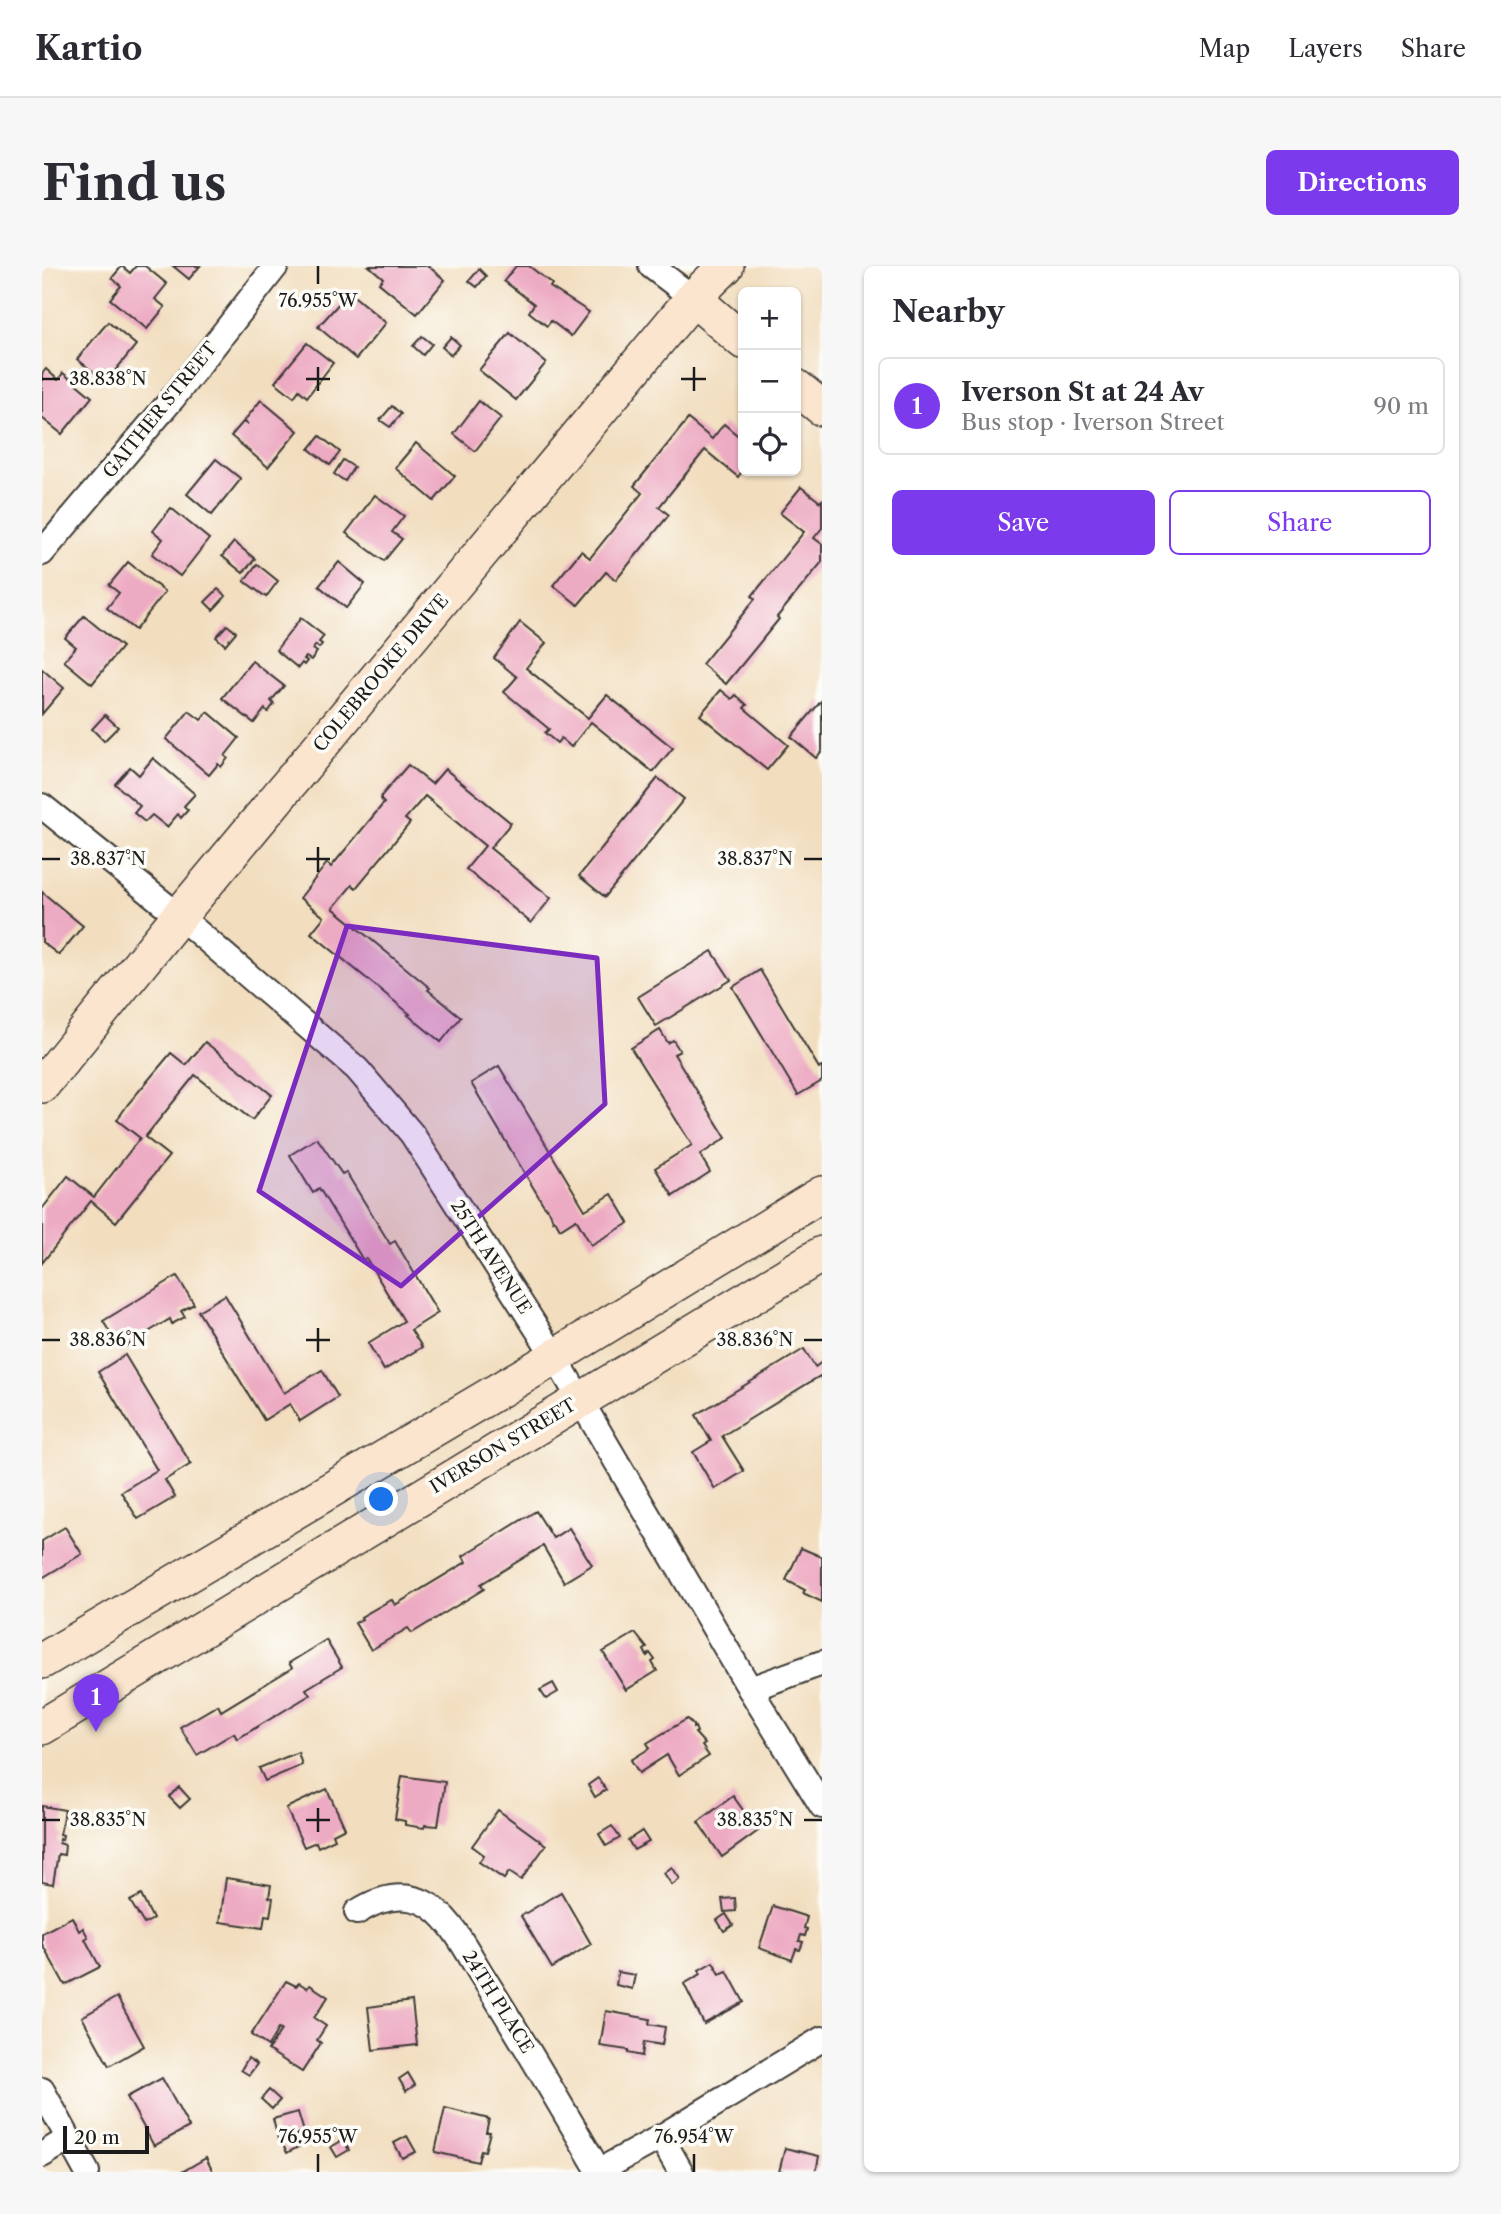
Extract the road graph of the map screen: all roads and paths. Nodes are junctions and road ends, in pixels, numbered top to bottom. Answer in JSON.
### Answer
{"nodes":[{"id":1,"x":276,"y":266,"type":"edge"},
{"id":2,"x":651,"y":266,"type":"edge"},
{"id":3,"x":726,"y":266,"type":"edge"},
{"id":4,"x":692,"y":298,"type":"junction"},
{"id":5,"x":738,"y":337,"type":"edge"},
{"id":6,"x":801,"y":391,"type":"edge"},
{"id":7,"x":822,"y":408,"type":"edge"},
{"id":8,"x":42,"y":553,"type":"edge"},
{"id":9,"x":42,"y":806,"type":"edge"},
{"id":10,"x":179,"y":916,"type":"junction"},
{"id":11,"x":42,"y":1085,"type":"edge"},
{"id":12,"x":822,"y":1194,"type":"edge"},
{"id":13,"x":822,"y":1254,"type":"edge"},
{"id":14,"x":555,"y":1357,"type":"junction"},
{"id":15,"x":579,"y":1399,"type":"junction"},
{"id":16,"x":42,"y":1661,"type":"edge"},
{"id":17,"x":822,"y":1663,"type":"edge"},
{"id":18,"x":750,"y":1689,"type":"junction"},
{"id":19,"x":42,"y":1727,"type":"edge"},
{"id":20,"x":822,"y":1806,"type":"edge"},
{"id":21,"x":357,"y":1912,"type":"dead end"},
{"id":22,"x":822,"y":2039,"type":"edge"},
{"id":23,"x":42,"y":2090,"type":"edge"},
{"id":24,"x":661,"y":2137,"type":"junction"},
{"id":25,"x":68,"y":2139,"type":"junction"},
{"id":26,"x":42,"y":2155,"type":"edge"},
{"id":27,"x":598,"y":2171,"type":"edge"},
{"id":28,"x":86,"y":2172,"type":"edge"},
{"id":29,"x":681,"y":2172,"type":"edge"}],
"edges":[{"from":1,"to":8,"type":"street","name":"GAITHER STREET"},
{"from":2,"to":4,"type":"street"},
{"from":3,"to":4,"type":"main road","name":"COLEBROOKE DRIVE"},
{"from":4,"to":5,"type":"main road"},
{"from":4,"to":10,"type":"main road","name":"COLEBROOKE DRIVE"},
{"from":6,"to":7,"type":"main road"},
{"from":9,"to":10,"type":"street","name":"25TH AVENUE"},
{"from":10,"to":11,"type":"main road","name":"COLEBROOKE DRIVE"},
{"from":10,"to":14,"type":"street","name":"25TH AVENUE"},
{"from":12,"to":14,"type":"main road"},
{"from":13,"to":15,"type":"main road","name":"IVERSON STREET"},
{"from":14,"to":15,"type":"street","name":"25TH AVENUE"},
{"from":14,"to":16,"type":"main road"},
{"from":15,"to":18,"type":"street","name":"25TH AVENUE"},
{"from":15,"to":19,"type":"main road","name":"IVERSON STREET"},
{"from":17,"to":18,"type":"street"},
{"from":18,"to":20,"type":"street","name":"25TH AVENUE"},
{"from":21,"to":27,"type":"street","name":"24TH PLACE"},
{"from":22,"to":24,"type":"street"},
{"from":23,"to":25,"type":"street"},
{"from":24,"to":27,"type":"street"},
{"from":24,"to":29,"type":"street"},
{"from":25,"to":26,"type":"street"},
{"from":25,"to":28,"type":"street"}]}
